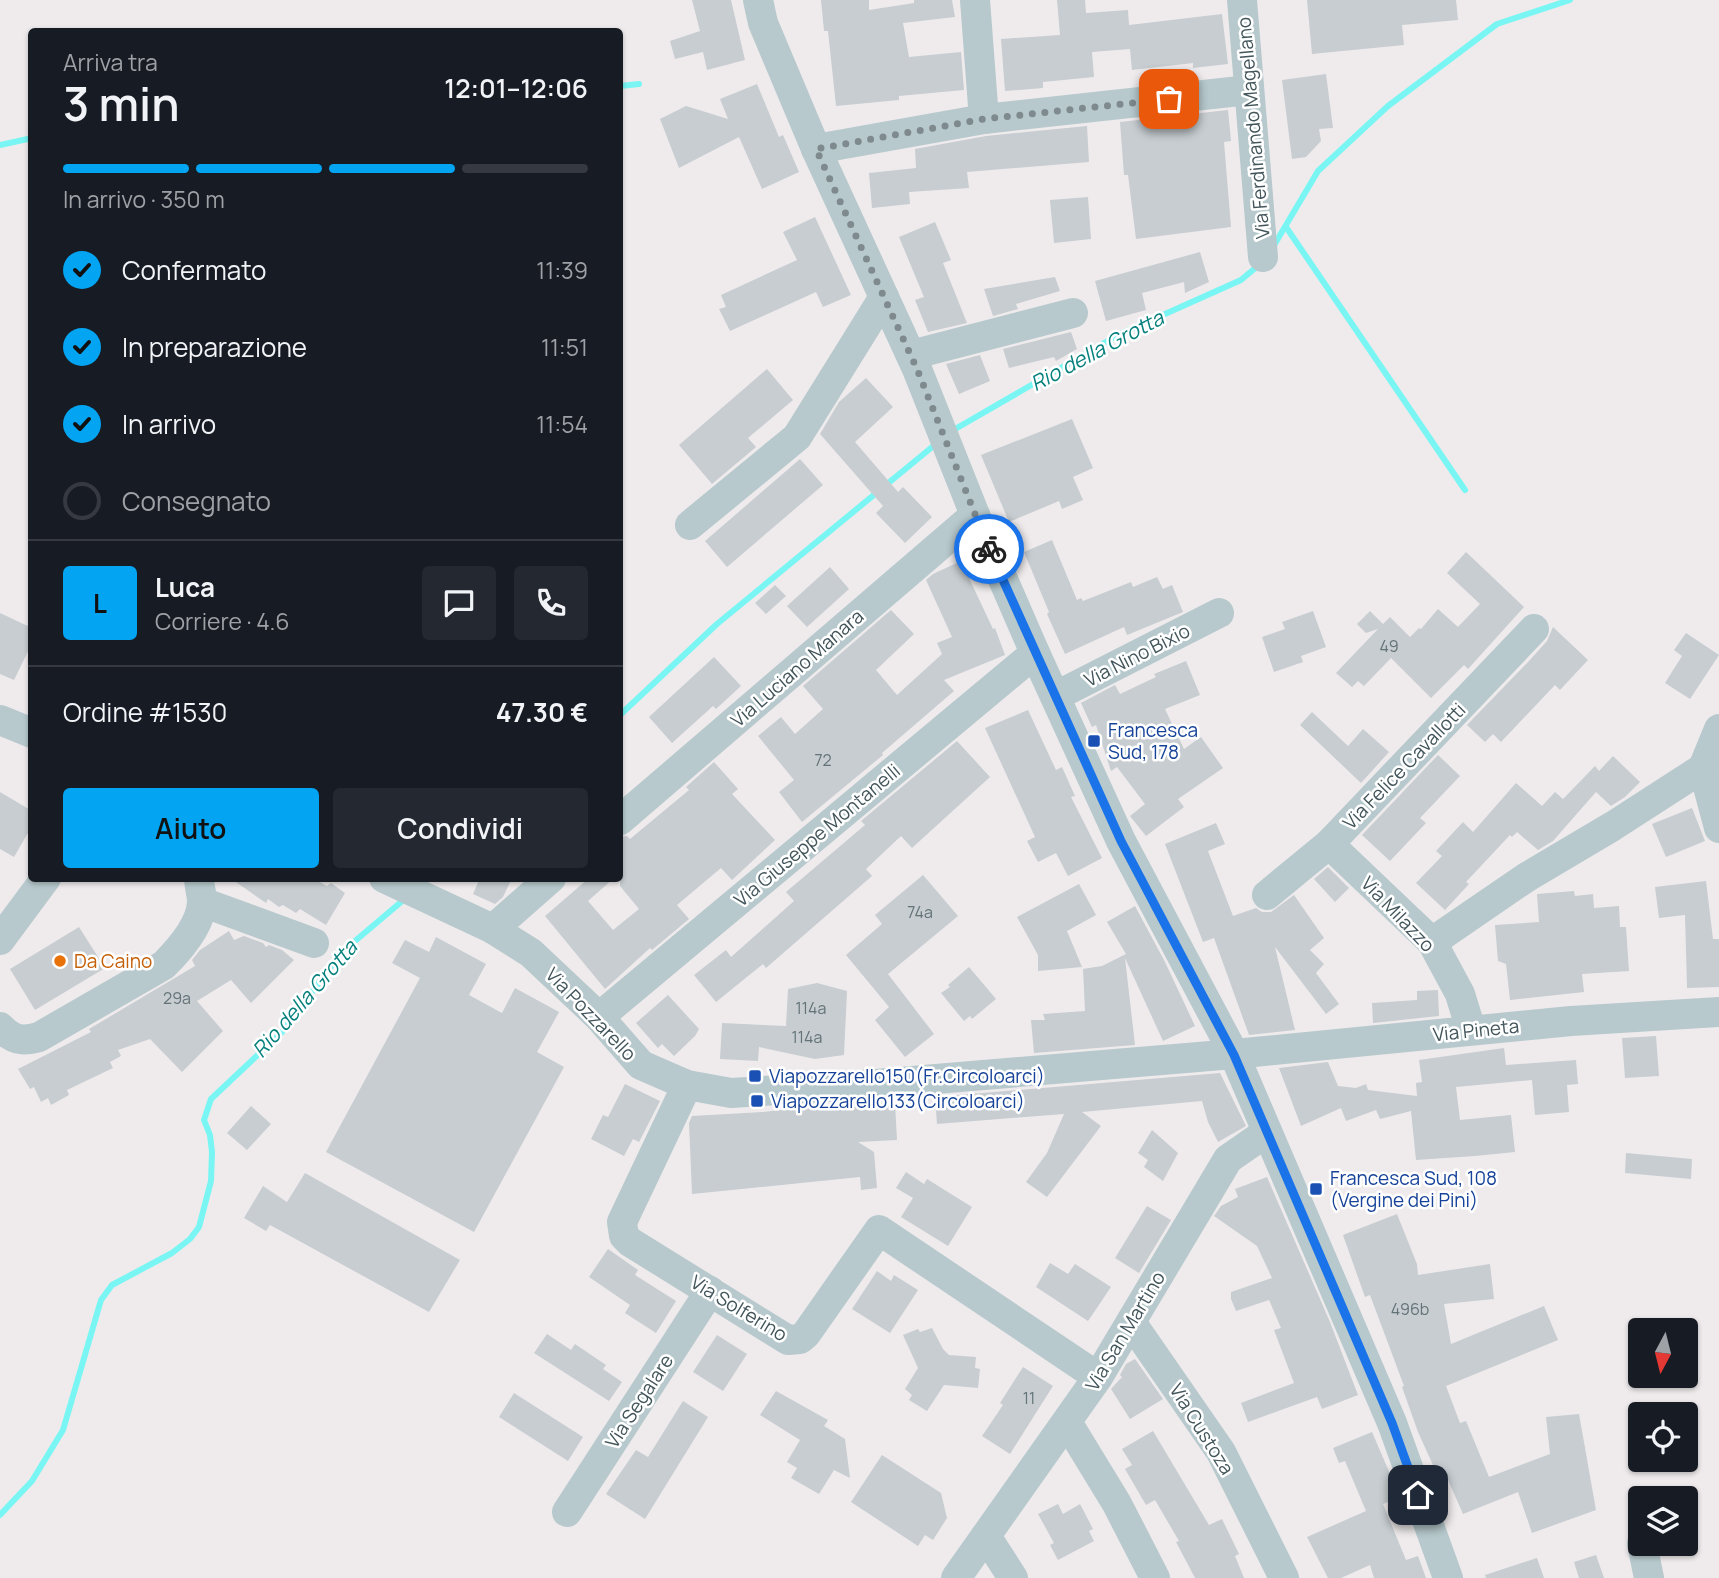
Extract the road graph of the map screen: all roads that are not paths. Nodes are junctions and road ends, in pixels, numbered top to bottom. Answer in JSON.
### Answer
{"nodes":[{"id":1,"x":758,"y":0,"type":"edge"},
{"id":2,"x":975,"y":0,"type":"edge"},
{"id":3,"x":1242,"y":0,"type":"edge"},
{"id":4,"x":1249,"y":90,"type":"junction"},
{"id":5,"x":984,"y":119,"type":"junction"},
{"id":6,"x":816,"y":149,"type":"junction"},
{"id":7,"x":1263,"y":257,"type":"dead end"},
{"id":8,"x":884,"y":298,"type":"junction"},
{"id":9,"x":1073,"y":313,"type":"dead end"},
{"id":10,"x":911,"y":355,"type":"junction"},
{"id":11,"x":975,"y":515,"type":"junction"},
{"id":12,"x":690,"y":525,"type":"dead end"},
{"id":13,"x":1219,"y":613,"type":"dead end"},
{"id":14,"x":1534,"y":629,"type":"dead end"},
{"id":15,"x":1035,"y":653,"type":"junction"},
{"id":16,"x":1055,"y":696,"type":"junction"},
{"id":17,"x":0,"y":720,"type":"edge"},
{"id":18,"x":28,"y":731,"type":"edge"},
{"id":19,"x":1713,"y":748,"type":"edge"},
{"id":20,"x":623,"y":817,"type":"edge"},
{"id":21,"x":1719,"y":828,"type":"edge"},
{"id":22,"x":1329,"y":844,"type":"junction"},
{"id":23,"x":43,"y":882,"type":"edge"},
{"id":24,"x":392,"y":882,"type":"edge"},
{"id":25,"x":546,"y":882,"type":"edge"},
{"id":26,"x":200,"y":890,"type":"edge"},
{"id":27,"x":1267,"y":895,"type":"dead end"},
{"id":28,"x":492,"y":929,"type":"junction"},
{"id":29,"x":0,"y":940,"type":"edge"},
{"id":30,"x":1432,"y":942,"type":"junction"},
{"id":31,"x":314,"y":943,"type":"dead end"},
{"id":32,"x":1719,"y":1012,"type":"edge"},
{"id":33,"x":599,"y":1017,"type":"junction"},
{"id":34,"x":0,"y":1027,"type":"edge"},
{"id":35,"x":1471,"y":1030,"type":"junction"},
{"id":36,"x":1234,"y":1055,"type":"junction"},
{"id":37,"x":687,"y":1085,"type":"junction"},
{"id":38,"x":1267,"y":1132,"type":"junction"},
{"id":39,"x":710,"y":1291,"type":"junction"},
{"id":40,"x":1131,"y":1322,"type":"junction"},
{"id":41,"x":1098,"y":1377,"type":"junction"},
{"id":42,"x":1067,"y":1422,"type":"junction"},
{"id":43,"x":567,"y":1512,"type":"dead end"},
{"id":44,"x":986,"y":1536,"type":"junction"},
{"id":45,"x":1644,"y":1556,"type":"edge"},
{"id":46,"x":956,"y":1578,"type":"edge"},
{"id":47,"x":1013,"y":1578,"type":"edge"},
{"id":48,"x":1155,"y":1578,"type":"edge"},
{"id":49,"x":1284,"y":1578,"type":"edge"},
{"id":50,"x":1448,"y":1578,"type":"edge"},
{"id":51,"x":1649,"y":1578,"type":"edge"}],
"edges":[{"from":1,"to":6,"type":"street"},
{"from":2,"to":5,"type":"street"},
{"from":3,"to":4,"type":"street","name":"Via Ferdinando Magellano"},
{"from":4,"to":5,"type":"street"},
{"from":4,"to":7,"type":"street","name":"Via Ferdinando Magellano"},
{"from":5,"to":6,"type":"street"},
{"from":6,"to":8,"type":"street"},
{"from":8,"to":10,"type":"street"},
{"from":8,"to":12,"type":"street"},
{"from":9,"to":10,"type":"street"},
{"from":10,"to":11,"type":"street"},
{"from":11,"to":15,"type":"street"},
{"from":11,"to":20,"type":"street","name":"Via Luciano Manara"},
{"from":13,"to":16,"type":"street","name":"Via Nino Bixio"},
{"from":14,"to":22,"type":"street","name":"Via Felice Cavallotti"},
{"from":15,"to":16,"type":"street"},
{"from":15,"to":33,"type":"street","name":"Via Giuseppe Montanelli"},
{"from":16,"to":36,"type":"street"},
{"from":17,"to":18,"type":"street"},
{"from":19,"to":21,"type":"street"},
{"from":19,"to":30,"type":"street"},
{"from":22,"to":27,"type":"street","name":"Via Felice Cavallotti"},
{"from":22,"to":30,"type":"street","name":"Via Milazzo"},
{"from":23,"to":29,"type":"street"},
{"from":24,"to":28,"type":"street","name":"Via Pozzarello"},
{"from":25,"to":28,"type":"street"},
{"from":26,"to":31,"type":"street"},
{"from":26,"to":34,"type":"street"},
{"from":28,"to":33,"type":"street","name":"Via Pozzarello"},
{"from":30,"to":35,"type":"street","name":"Via Milazzo"},
{"from":32,"to":35,"type":"street","name":"Via Pineta"},
{"from":33,"to":37,"type":"street","name":"Via Pozzarello"},
{"from":35,"to":36,"type":"street","name":"Via Pineta"},
{"from":36,"to":37,"type":"street","name":"Via Pozzarello"},
{"from":36,"to":38,"type":"street"},
{"from":37,"to":39,"type":"street","name":"Via Solferino"},
{"from":38,"to":40,"type":"street","name":"Via San Martino"},
{"from":38,"to":50,"type":"street"},
{"from":39,"to":41,"type":"street","name":"Via Solferino"},
{"from":39,"to":43,"type":"street","name":"Via Segalare"},
{"from":40,"to":41,"type":"street","name":"Via San Martino"},
{"from":40,"to":49,"type":"street","name":"Via Custoza"},
{"from":41,"to":42,"type":"street","name":"Via San Martino"},
{"from":42,"to":44,"type":"street","name":"Via San Martino"},
{"from":42,"to":48,"type":"street"},
{"from":44,"to":46,"type":"street","name":"Via San Martino"},
{"from":44,"to":47,"type":"street"},
{"from":45,"to":51,"type":"street"}]}
